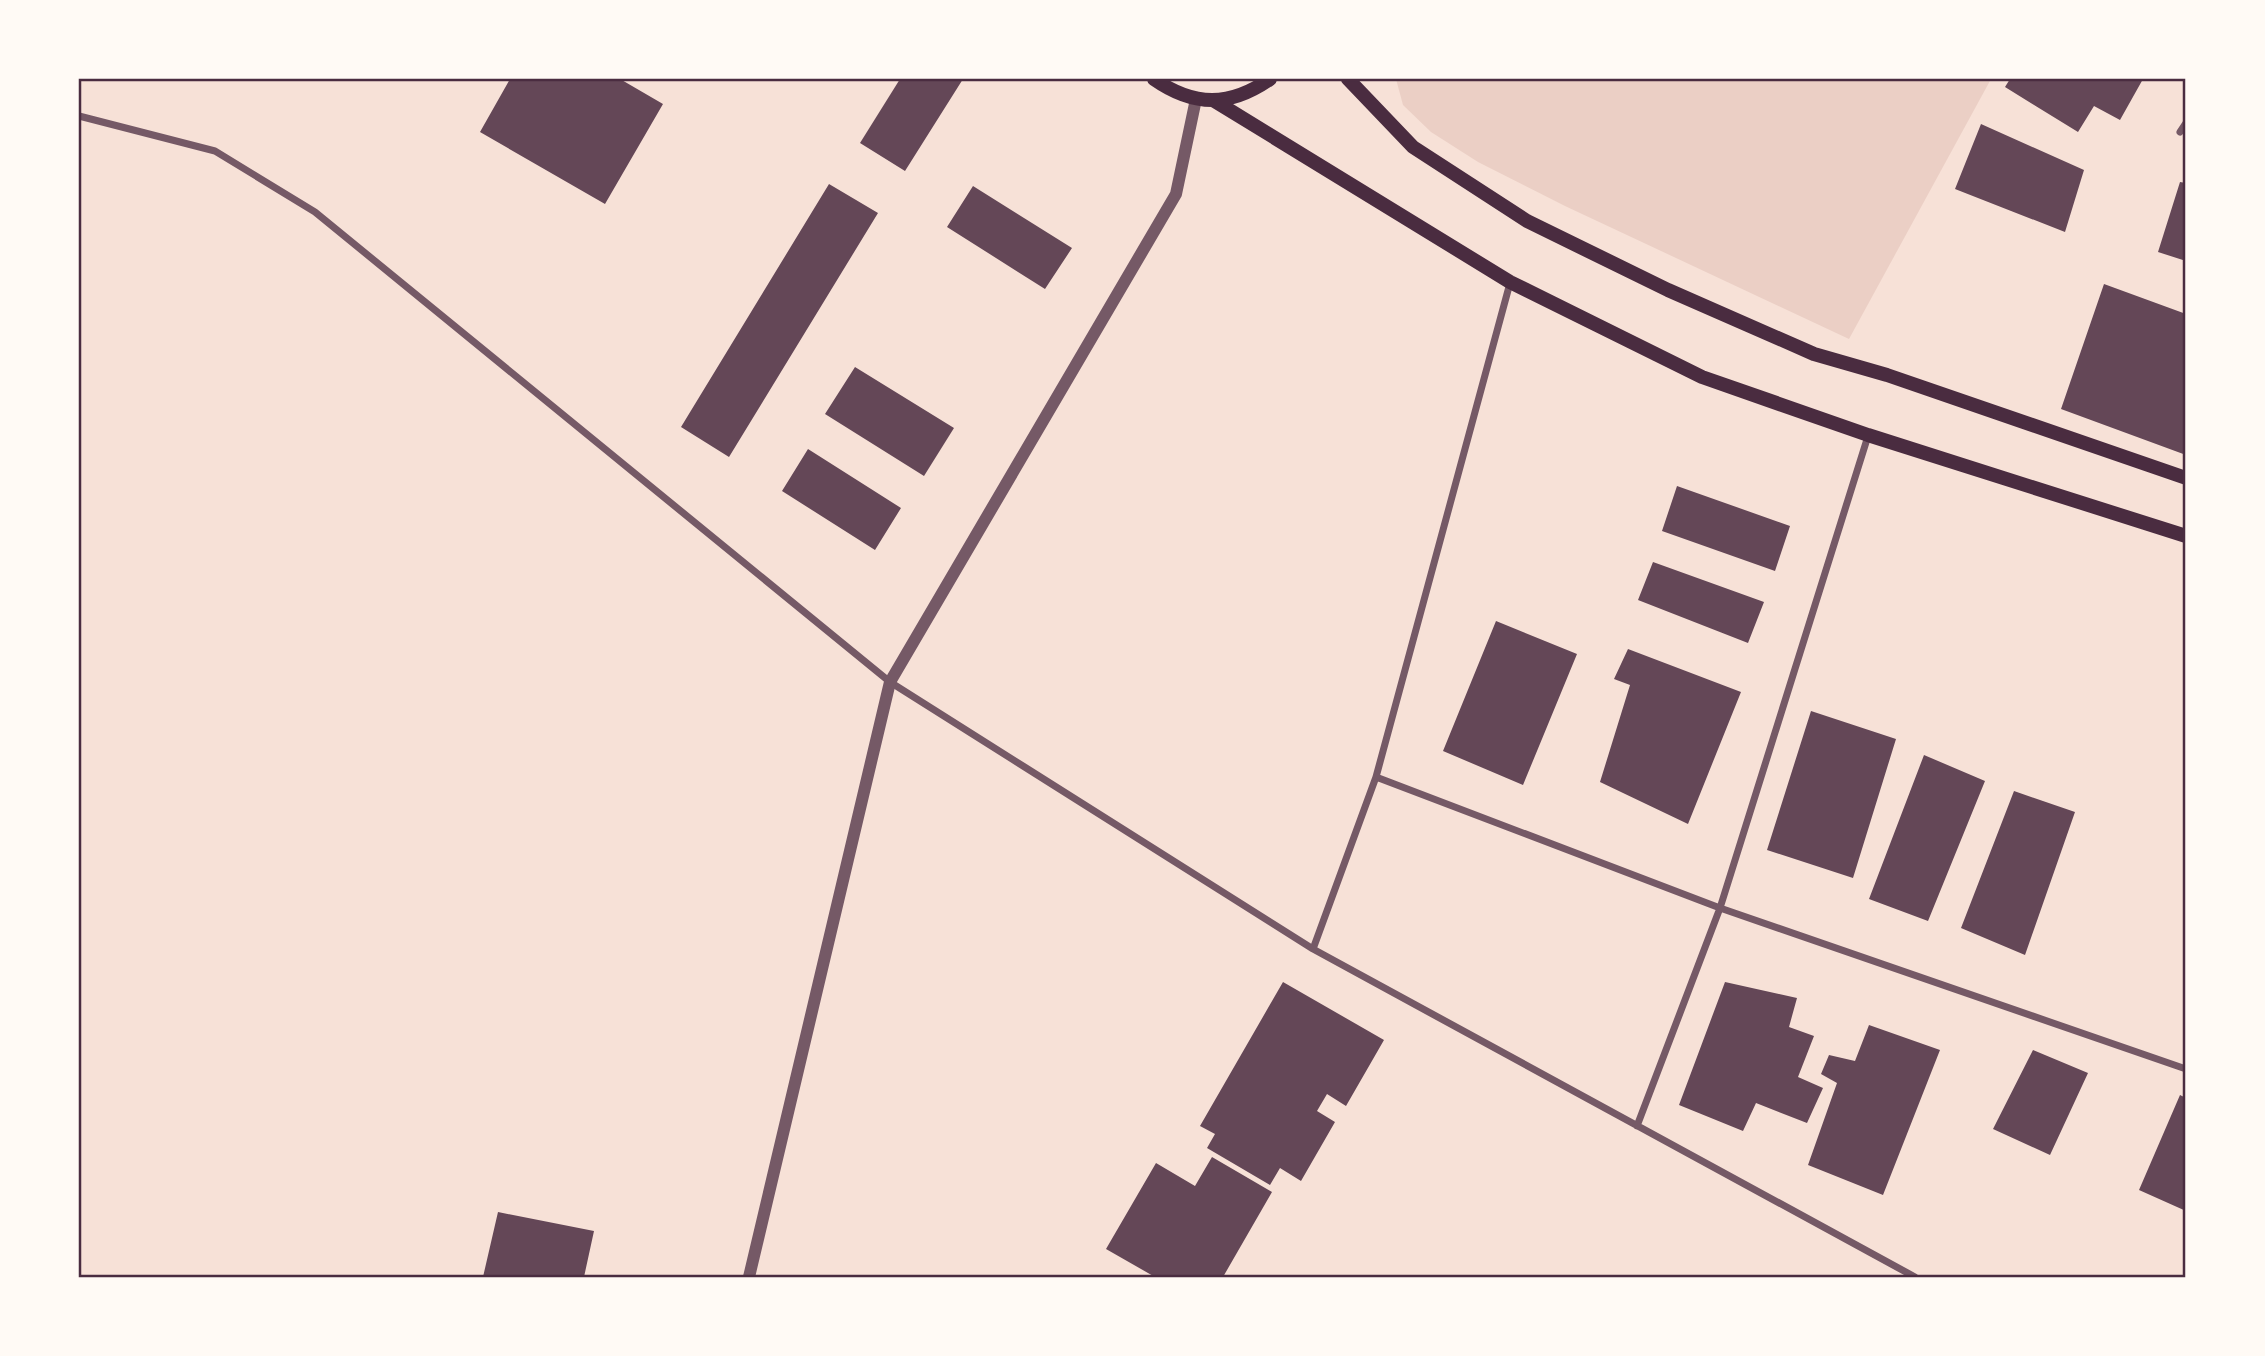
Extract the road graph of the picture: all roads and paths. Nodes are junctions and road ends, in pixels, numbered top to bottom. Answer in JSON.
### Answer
{"nodes":[{"id":1,"x":1154,"y":79,"type":"edge"},
{"id":2,"x":1270,"y":79,"type":"edge"},
{"id":3,"x":1348,"y":79,"type":"edge"},
{"id":4,"x":1196,"y":99,"type":"junction"},
{"id":5,"x":1213,"y":100,"type":"junction"},
{"id":6,"x":79,"y":116,"type":"edge"},
{"id":7,"x":2186,"y":123,"type":"edge"},
{"id":8,"x":2180,"y":132,"type":"dead end"},
{"id":9,"x":1510,"y":282,"type":"junction"},
{"id":10,"x":1868,"y":435,"type":"junction"},
{"id":11,"x":2186,"y":478,"type":"edge"},
{"id":12,"x":2186,"y":536,"type":"edge"},
{"id":13,"x":890,"y":682,"type":"junction"},
{"id":14,"x":1376,"y":777,"type":"junction"},
{"id":15,"x":1720,"y":908,"type":"junction"},
{"id":16,"x":1313,"y":949,"type":"junction"},
{"id":17,"x":2186,"y":1069,"type":"edge"},
{"id":18,"x":1637,"y":1126,"type":"junction"},
{"id":19,"x":749,"y":1277,"type":"edge"},
{"id":20,"x":1915,"y":1277,"type":"edge"}],
"edges":[{"from":1,"to":4,"type":"main road"},
{"from":2,"to":5,"type":"main road"},
{"from":3,"to":11,"type":"main road"},
{"from":4,"to":5,"type":"main road"},
{"from":4,"to":13,"type":"street"},
{"from":5,"to":9,"type":"main road"},
{"from":6,"to":13,"type":"street"},
{"from":7,"to":8,"type":"street"},
{"from":9,"to":10,"type":"main road"},
{"from":9,"to":14,"type":"street"},
{"from":10,"to":12,"type":"main road"},
{"from":10,"to":15,"type":"street"},
{"from":13,"to":16,"type":"street"},
{"from":13,"to":19,"type":"street"},
{"from":14,"to":15,"type":"street"},
{"from":14,"to":16,"type":"street"},
{"from":15,"to":17,"type":"street"},
{"from":15,"to":18,"type":"street"},
{"from":16,"to":18,"type":"street"},
{"from":18,"to":20,"type":"street"}]}
